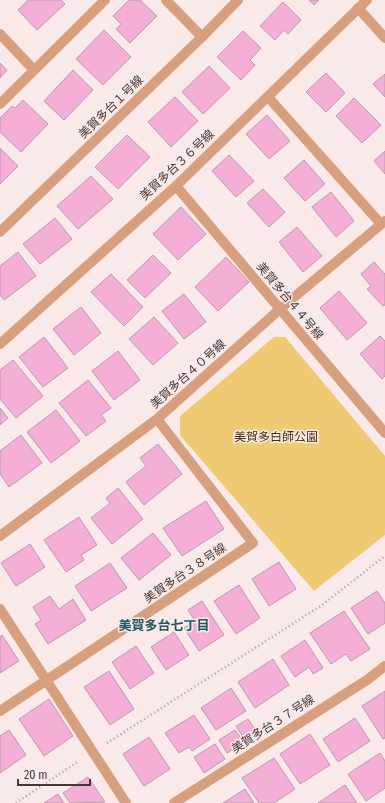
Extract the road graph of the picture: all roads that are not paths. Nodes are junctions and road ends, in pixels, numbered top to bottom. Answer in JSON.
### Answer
{"nodes":[{"id":1,"x":105,"y":0,"type":"edge"},
{"id":2,"x":166,"y":0,"type":"edge"},
{"id":3,"x":238,"y":0,"type":"edge"},
{"id":4,"x":367,"y":0,"type":"edge"},
{"id":5,"x":358,"y":8,"type":"junction"},
{"id":6,"x":0,"y":34,"type":"edge"},
{"id":7,"x":202,"y":37,"type":"junction"},
{"id":8,"x":385,"y":38,"type":"edge"},
{"id":9,"x":34,"y":70,"type":"junction"},
{"id":10,"x":268,"y":97,"type":"junction"},
{"id":11,"x":0,"y":104,"type":"edge"},
{"id":12,"x":176,"y":186,"type":"junction"},
{"id":13,"x":383,"y":222,"type":"edge"},
{"id":14,"x":0,"y":232,"type":"edge"},
{"id":15,"x":280,"y":309,"type":"junction"},
{"id":16,"x":0,"y":344,"type":"edge"},
{"id":17,"x":157,"y":419,"type":"junction"},
{"id":18,"x":384,"y":430,"type":"edge"},
{"id":19,"x":0,"y":536,"type":"edge"},
{"id":20,"x":0,"y":609,"type":"edge"},
{"id":21,"x":385,"y":666,"type":"edge"},
{"id":22,"x":47,"y":681,"type":"junction"},
{"id":23,"x":0,"y":712,"type":"edge"},
{"id":24,"x":126,"y":803,"type":"edge"},
{"id":25,"x":174,"y":803,"type":"edge"}],
"edges":[{"from":1,"to":9,"type":"street"},
{"from":2,"to":7,"type":"street"},
{"from":3,"to":7,"type":"street","name":"美賀多台１号線"},
{"from":4,"to":5,"type":"street","name":"美賀多台３６号線"},
{"from":5,"to":8,"type":"street"},
{"from":5,"to":10,"type":"street","name":"美賀多台３６号線"},
{"from":6,"to":9,"type":"street"},
{"from":7,"to":14,"type":"street","name":"美賀多台１号線"},
{"from":9,"to":11,"type":"street"},
{"from":10,"to":12,"type":"street","name":"美賀多台３６号線"},
{"from":10,"to":13,"type":"street"},
{"from":12,"to":15,"type":"street","name":"美賀多台４４号線"},
{"from":12,"to":16,"type":"street","name":"美賀多台３６号線"},
{"from":13,"to":15,"type":"street","name":"美賀多台４０号線"},
{"from":15,"to":17,"type":"street","name":"美賀多台４０号線"},
{"from":15,"to":18,"type":"street","name":"美賀多台４４号線"},
{"from":17,"to":19,"type":"street","name":"美賀多台４０号線"},
{"from":17,"to":22,"type":"street","name":"美賀多台３８号線"},
{"from":20,"to":22,"type":"street"},
{"from":21,"to":25,"type":"street","name":"美賀多台３７号線"},
{"from":22,"to":23,"type":"street","name":"美賀多台３８号線"},
{"from":22,"to":24,"type":"street"}]}
